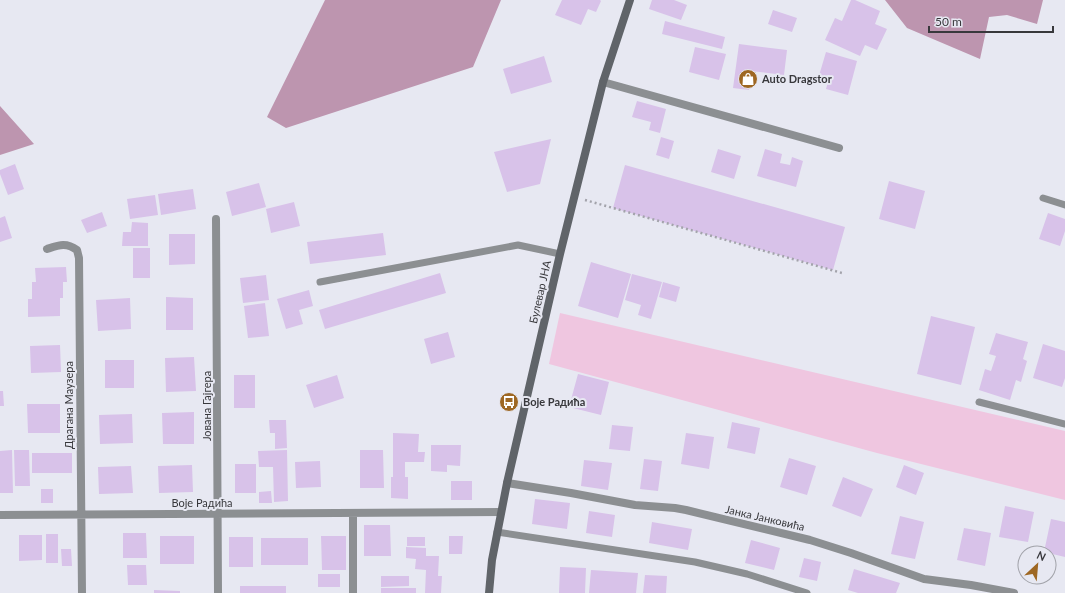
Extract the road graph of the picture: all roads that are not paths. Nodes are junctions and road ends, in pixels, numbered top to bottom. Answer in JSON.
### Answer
{"nodes":[{"id":1,"x":630,"y":0,"type":"edge"},
{"id":2,"x":603,"y":82,"type":"junction"},
{"id":3,"x":839,"y":148,"type":"dead end"},
{"id":4,"x":1043,"y":198,"type":"dead end"},
{"id":5,"x":1065,"y":205,"type":"edge"},
{"id":6,"x":216,"y":219,"type":"dead end"},
{"id":7,"x":47,"y":249,"type":"dead end"},
{"id":8,"x":560,"y":254,"type":"junction"},
{"id":9,"x":320,"y":282,"type":"dead end"},
{"id":10,"x":979,"y":402,"type":"dead end"},
{"id":11,"x":1065,"y":424,"type":"edge"},
{"id":12,"x":507,"y":483,"type":"junction"},
{"id":13,"x":353,"y":512,"type":"junction"},
{"id":14,"x":501,"y":512,"type":"junction"},
{"id":15,"x":81,"y":514,"type":"junction"},
{"id":16,"x":218,"y":514,"type":"junction"},
{"id":17,"x":0,"y":515,"type":"edge"},
{"id":18,"x":497,"y":532,"type":"junction"},
{"id":19,"x":82,"y":593,"type":"edge"},
{"id":20,"x":218,"y":593,"type":"edge"},
{"id":21,"x":352,"y":593,"type":"edge"},
{"id":22,"x":489,"y":593,"type":"edge"},
{"id":23,"x":807,"y":593,"type":"edge"},
{"id":24,"x":1014,"y":593,"type":"edge"}],
"edges":[{"from":1,"to":2,"type":"main road","name":"Булевар ЈНА"},
{"from":2,"to":3,"type":"street"},
{"from":2,"to":8,"type":"main road","name":"Булевар ЈНА"},
{"from":4,"to":5,"type":"lane"},
{"from":6,"to":16,"type":"street","name":"Јована Гајгера"},
{"from":7,"to":15,"type":"street","name":"Драгана Маузера"},
{"from":8,"to":9,"type":"lane"},
{"from":8,"to":12,"type":"main road","name":"Булевар ЈНА"},
{"from":10,"to":11,"type":"lane"},
{"from":12,"to":14,"type":"main road","name":"Булевар ЈНА"},
{"from":12,"to":24,"type":"street","name":"Јанка Јанковића"},
{"from":13,"to":14,"type":"street","name":"Воје Радића"},
{"from":13,"to":16,"type":"street","name":"Воје Радића"},
{"from":13,"to":21,"type":"street"},
{"from":14,"to":18,"type":"main road","name":"Булевар ЈНА"},
{"from":15,"to":16,"type":"street","name":"Воје Радића"},
{"from":15,"to":17,"type":"street","name":"Воје Радића"},
{"from":15,"to":19,"type":"street","name":"Драгана Маузера"},
{"from":16,"to":20,"type":"street","name":"Јована Гајгера"},
{"from":18,"to":22,"type":"main road","name":"Булевар ЈНА"},
{"from":18,"to":23,"type":"lane"}]}
